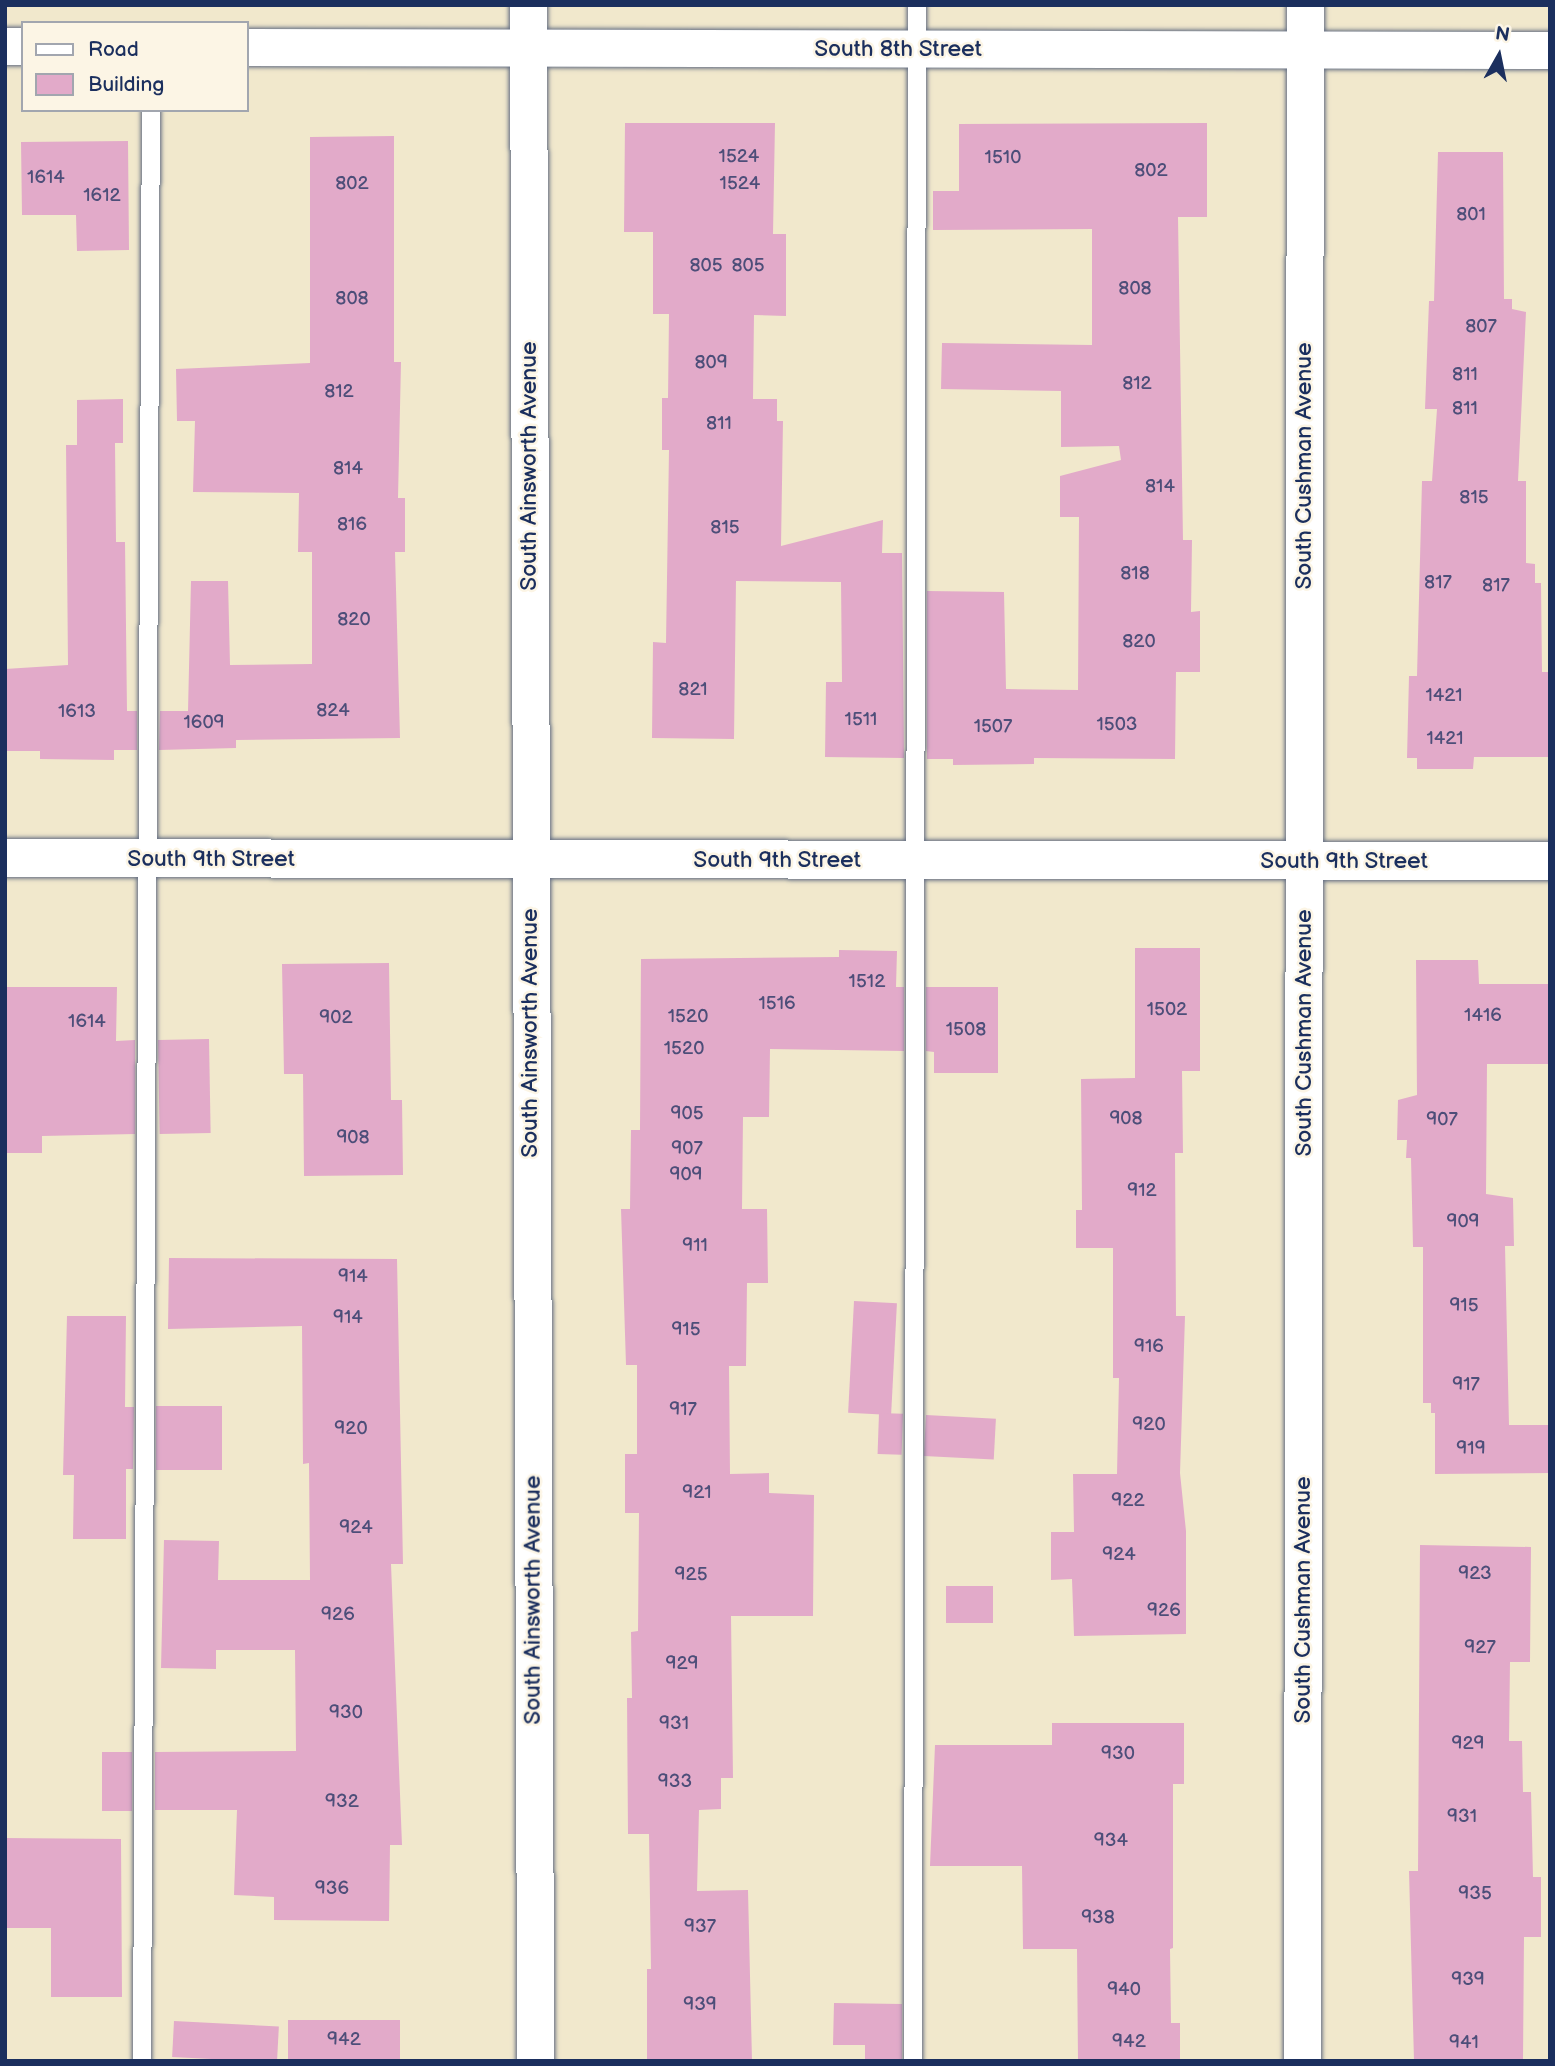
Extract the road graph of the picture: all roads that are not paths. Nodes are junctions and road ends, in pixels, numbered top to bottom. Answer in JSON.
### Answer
{"nodes":[{"id":1,"x":528,"y":5,"type":"edge"},
{"id":2,"x":917,"y":5,"type":"edge"},
{"id":3,"x":1305,"y":5,"type":"edge"},
{"id":4,"x":248,"y":47,"type":"edge"},
{"id":5,"x":917,"y":48,"type":"junction"},
{"id":6,"x":1304,"y":49,"type":"junction"},
{"id":7,"x":527,"y":50,"type":"junction"},
{"id":8,"x":1550,"y":50,"type":"edge"},
{"id":9,"x":152,"y":112,"type":"edge"},
{"id":10,"x":5,"y":858,"type":"edge"},
{"id":11,"x":146,"y":859,"type":"junction"},
{"id":12,"x":530,"y":860,"type":"junction"},
{"id":13,"x":915,"y":861,"type":"junction"},
{"id":14,"x":1305,"y":861,"type":"junction"},
{"id":15,"x":1550,"y":861,"type":"edge"},
{"id":16,"x":142,"y":2061,"type":"edge"},
{"id":17,"x":535,"y":2061,"type":"edge"},
{"id":18,"x":913,"y":2061,"type":"edge"},
{"id":19,"x":1302,"y":2061,"type":"edge"}],
"edges":[{"from":1,"to":7,"type":"street","name":"South Ainsworth Avenue"},
{"from":2,"to":5,"type":"lane"},
{"from":3,"to":6,"type":"street","name":"South Cushman Avenue"},
{"from":4,"to":7,"type":"street","name":"South 8th Street"},
{"from":5,"to":6,"type":"street","name":"South 8th Street"},
{"from":5,"to":7,"type":"street","name":"South 8th Street"},
{"from":5,"to":13,"type":"lane"},
{"from":6,"to":8,"type":"street","name":"South 8th Street"},
{"from":6,"to":14,"type":"street","name":"South Cushman Avenue"},
{"from":7,"to":12,"type":"street","name":"South Ainsworth Avenue"},
{"from":9,"to":11,"type":"lane"},
{"from":10,"to":11,"type":"street","name":"South 9th Street"},
{"from":11,"to":12,"type":"street","name":"South 9th Street"},
{"from":11,"to":16,"type":"lane"},
{"from":12,"to":13,"type":"street","name":"South 9th Street"},
{"from":12,"to":17,"type":"street","name":"South Ainsworth Avenue"},
{"from":13,"to":14,"type":"street","name":"South 9th Street"},
{"from":13,"to":18,"type":"lane"},
{"from":14,"to":15,"type":"street","name":"South 9th Street"},
{"from":14,"to":19,"type":"street","name":"South Cushman Avenue"}]}
